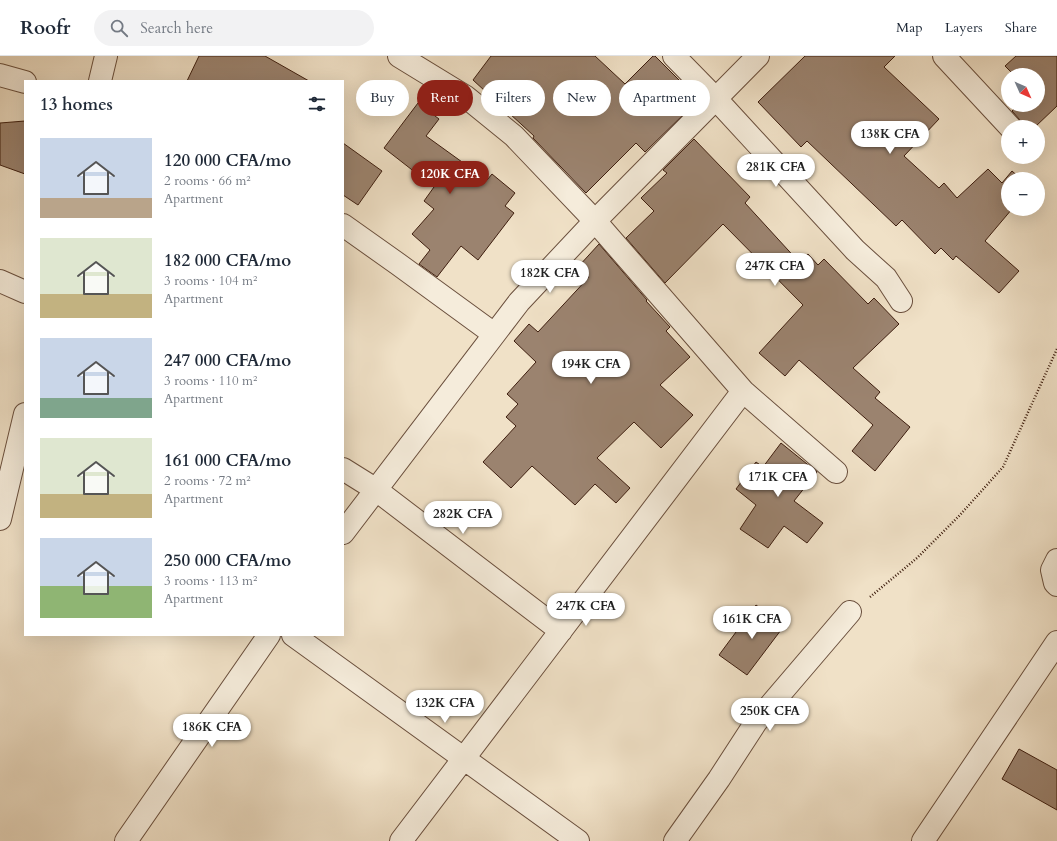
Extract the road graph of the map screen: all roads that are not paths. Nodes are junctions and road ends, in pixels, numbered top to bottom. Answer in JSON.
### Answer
{"nodes":[{"id":1,"x":106,"y":56,"type":"edge"},
{"id":2,"x":399,"y":56,"type":"edge"},
{"id":3,"x":674,"y":56,"type":"edge"},
{"id":4,"x":758,"y":56,"type":"edge"},
{"id":5,"x":944,"y":56,"type":"edge"},
{"id":6,"x":0,"y":75,"type":"edge"},
{"id":7,"x":100,"y":80,"type":"edge"},
{"id":8,"x":24,"y":82,"type":"edge"},
{"id":9,"x":716,"y":99,"type":"junction"},
{"id":10,"x":1003,"y":120,"type":"edge"},
{"id":11,"x":595,"y":221,"type":"junction"},
{"id":12,"x":344,"y":226,"type":"edge"},
{"id":13,"x":0,"y":281,"type":"edge"},
{"id":14,"x":24,"y":292,"type":"edge"},
{"id":15,"x":901,"y":301,"type":"dead end"},
{"id":16,"x":494,"y":334,"type":"junction"},
{"id":17,"x":743,"y":391,"type":"junction"},
{"id":18,"x":24,"y":419,"type":"edge"},
{"id":19,"x":344,"y":470,"type":"edge"},
{"id":20,"x":836,"y":472,"type":"dead end"},
{"id":21,"x":11,"y":487,"type":"edge"},
{"id":22,"x":374,"y":489,"type":"junction"},
{"id":23,"x":0,"y":519,"type":"edge"},
{"id":24,"x":344,"y":532,"type":"edge"},
{"id":25,"x":1057,"y":560,"type":"edge"},
{"id":26,"x":1057,"y":584,"type":"edge"},
{"id":27,"x":850,"y":612,"type":"road end"},
{"id":28,"x":561,"y":631,"type":"junction"},
{"id":29,"x":268,"y":636,"type":"edge"},
{"id":30,"x":294,"y":636,"type":"edge"},
{"id":31,"x":1057,"y":642,"type":"edge"},
{"id":32,"x":464,"y":758,"type":"junction"},
{"id":33,"x":126,"y":841,"type":"edge"},
{"id":34,"x":400,"y":841,"type":"edge"},
{"id":35,"x":578,"y":841,"type":"edge"},
{"id":36,"x":675,"y":841,"type":"edge"},
{"id":37,"x":923,"y":841,"type":"edge"}],
"edges":[{"from":1,"to":7,"type":"street"},
{"from":2,"to":11,"type":"street"},
{"from":3,"to":9,"type":"street"},
{"from":4,"to":9,"type":"street"},
{"from":5,"to":10,"type":"street"},
{"from":6,"to":8,"type":"street"},
{"from":9,"to":11,"type":"street"},
{"from":9,"to":15,"type":"street"},
{"from":11,"to":16,"type":"street"},
{"from":11,"to":17,"type":"street"},
{"from":12,"to":16,"type":"street"},
{"from":13,"to":14,"type":"street"},
{"from":16,"to":22,"type":"street"},
{"from":17,"to":20,"type":"street"},
{"from":17,"to":28,"type":"street"},
{"from":18,"to":21,"type":"street"},
{"from":19,"to":22,"type":"street"},
{"from":21,"to":23,"type":"street"},
{"from":22,"to":24,"type":"street"},
{"from":22,"to":28,"type":"street"},
{"from":25,"to":26,"type":"street"},
{"from":27,"to":36,"type":"street"},
{"from":28,"to":32,"type":"street"},
{"from":29,"to":33,"type":"street"},
{"from":30,"to":32,"type":"street"},
{"from":31,"to":37,"type":"street"},
{"from":32,"to":34,"type":"street"},
{"from":32,"to":35,"type":"street"}]}
